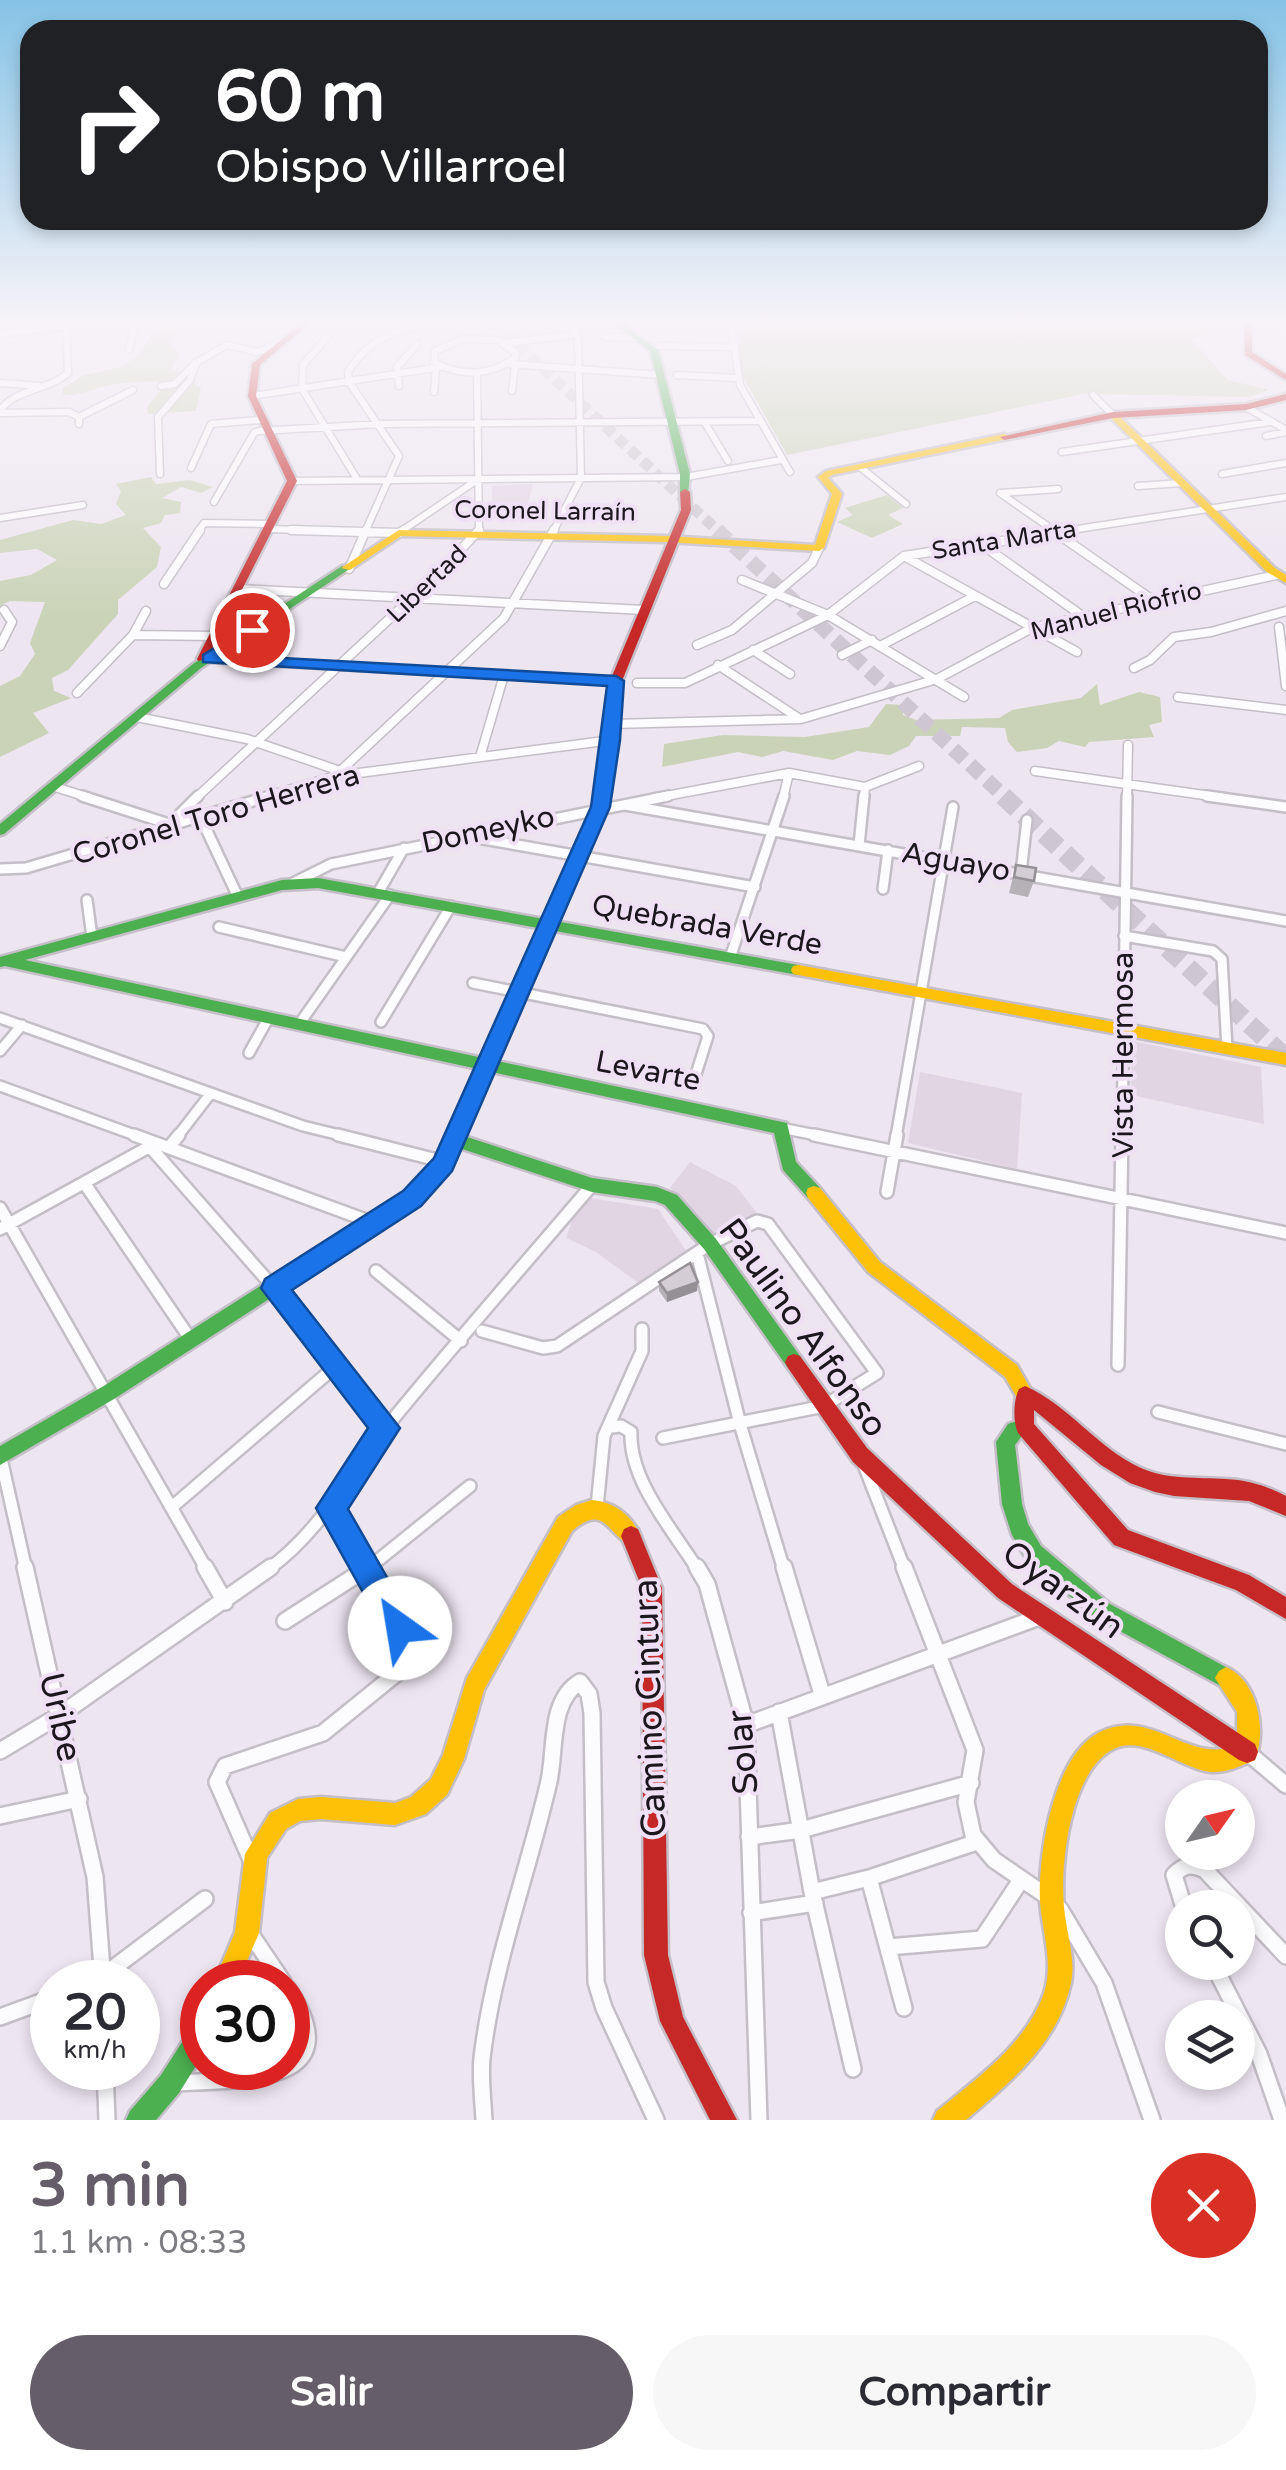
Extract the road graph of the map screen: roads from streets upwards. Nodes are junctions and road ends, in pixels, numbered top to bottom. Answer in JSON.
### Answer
{"nodes":[{"id":1,"x":158,"y":421,"type":"edge"},
{"id":2,"x":259,"y":421,"type":"edge"},
{"id":3,"x":322,"y":421,"type":"edge"},
{"id":4,"x":379,"y":421,"type":"edge"},
{"id":5,"x":476,"y":421,"type":"edge"},
{"id":6,"x":579,"y":421,"type":"edge"},
{"id":7,"x":758,"y":421,"type":"joint"},
{"id":8,"x":1085,"y":421,"type":"edge"},
{"id":9,"x":1120,"y":421,"type":"edge"},
{"id":10,"x":672,"y":422,"type":"junction"},
{"id":11,"x":705,"y":422,"type":"junction"},
{"id":12,"x":1270,"y":422,"type":"joint"},
{"id":13,"x":381,"y":424,"type":"junction"},
{"id":14,"x":476,"y":424,"type":"junction"},
{"id":15,"x":579,"y":424,"type":"junction"},
{"id":16,"x":325,"y":426,"type":"junction"},
{"id":17,"x":261,"y":427,"type":"junction"},
{"id":18,"x":1286,"y":431,"type":"edge"},
{"id":19,"x":1266,"y":436,"type":"dead end"},
{"id":20,"x":1140,"y":441,"type":"junction"},
{"id":21,"x":1062,"y":452,"type":"dead end"},
{"id":22,"x":728,"y":460,"type":"dead end"},
{"id":23,"x":781,"y":460,"type":"junction"},
{"id":24,"x":1286,"y":464,"type":"edge"},
{"id":25,"x":860,"y":467,"type":"junction"},
{"id":26,"x":191,"y":468,"type":"dead end"},
{"id":27,"x":790,"y":472,"type":"dead end"},
{"id":28,"x":160,"y":474,"type":"dead end"},
{"id":29,"x":238,"y":474,"type":"dead end"},
{"id":30,"x":1222,"y":474,"type":"dead end"},
{"id":31,"x":686,"y":477,"type":"junction"},
{"id":32,"x":581,"y":478,"type":"junction"},
{"id":33,"x":357,"y":480,"type":"junction"},
{"id":34,"x":387,"y":480,"type":"junction"},
{"id":35,"x":477,"y":480,"type":"junction"},
{"id":36,"x":292,"y":481,"type":"junction"},
{"id":37,"x":1182,"y":482,"type":"junction"},
{"id":38,"x":1138,"y":486,"type":"dead end"},
{"id":39,"x":1058,"y":489,"type":"dead end"},
{"id":40,"x":1286,"y":497,"type":"edge"},
{"id":41,"x":214,"y":502,"type":"dead end"},
{"id":42,"x":906,"y":504,"type":"dead end"},
{"id":43,"x":83,"y":505,"type":"dead end"},
{"id":44,"x":1209,"y":509,"type":"junction"},
{"id":45,"x":0,"y":518,"type":"edge"},
{"id":46,"x":270,"y":526,"type":"junction"},
{"id":47,"x":362,"y":532,"type":"junction"},
{"id":48,"x":1056,"y":532,"type":"junction"},
{"id":49,"x":399,"y":533,"type":"junction"},
{"id":50,"x":479,"y":534,"type":"junction"},
{"id":51,"x":551,"y":536,"type":"junction"},
{"id":52,"x":674,"y":540,"type":"junction"},
{"id":53,"x":980,"y":544,"type":"junction"},
{"id":54,"x":819,"y":548,"type":"junction"},
{"id":55,"x":904,"y":556,"type":"junction"},
{"id":56,"x":348,"y":569,"type":"junction"},
{"id":57,"x":1281,"y":577,"type":"edge"},
{"id":58,"x":742,"y":580,"type":"dead end"},
{"id":59,"x":164,"y":584,"type":"dead end"},
{"id":60,"x":239,"y":589,"type":"junction"},
{"id":61,"x":310,"y":592,"type":"junction"},
{"id":62,"x":772,"y":593,"type":"junction"},
{"id":63,"x":975,"y":596,"type":"junction"},
{"id":64,"x":414,"y":598,"type":"junction"},
{"id":65,"x":1154,"y":601,"type":"junction"},
{"id":66,"x":513,"y":604,"type":"junction"},
{"id":67,"x":4,"y":610,"type":"dead end"},
{"id":68,"x":644,"y":610,"type":"junction"},
{"id":69,"x":146,"y":612,"type":"dead end"},
{"id":70,"x":1282,"y":614,"type":"edge"},
{"id":71,"x":828,"y":615,"type":"junction"},
{"id":72,"x":1081,"y":615,"type":"junction"},
{"id":73,"x":1032,"y":628,"type":"junction"},
{"id":74,"x":1282,"y":628,"type":"edge"},
{"id":75,"x":133,"y":635,"type":"junction"},
{"id":76,"x":214,"y":636,"type":"junction"},
{"id":77,"x":872,"y":640,"type":"junction"},
{"id":78,"x":697,"y":645,"type":"dead end"},
{"id":79,"x":0,"y":646,"type":"edge"},
{"id":80,"x":882,"y":646,"type":"junction"},
{"id":81,"x":753,"y":650,"type":"junction"},
{"id":82,"x":1077,"y":652,"type":"dead end"},
{"id":83,"x":842,"y":654,"type":"dead end"},
{"id":84,"x":203,"y":663,"type":"junction"},
{"id":85,"x":718,"y":665,"type":"junction"},
{"id":86,"x":338,"y":667,"type":"junction"},
{"id":87,"x":1134,"y":668,"type":"dead end"},
{"id":88,"x":446,"y":671,"type":"junction"},
{"id":89,"x":504,"y":674,"type":"junction"},
{"id":90,"x":790,"y":674,"type":"dead end"},
{"id":91,"x":938,"y":680,"type":"junction"},
{"id":92,"x":616,"y":681,"type":"junction"},
{"id":93,"x":637,"y":683,"type":"dead end"},
{"id":94,"x":1286,"y":686,"type":"edge"},
{"id":95,"x":77,"y":693,"type":"dead end"},
{"id":96,"x":964,"y":697,"type":"dead end"},
{"id":97,"x":1178,"y":697,"type":"dead end"},
{"id":98,"x":1286,"y":710,"type":"edge"},
{"id":99,"x":137,"y":718,"type":"junction"},
{"id":100,"x":801,"y":720,"type":"junction"},
{"id":101,"x":612,"y":732,"type":"junction"},
{"id":102,"x":252,"y":740,"type":"junction"},
{"id":103,"x":1128,"y":745,"type":"dead end"},
{"id":104,"x":480,"y":758,"type":"junction"},
{"id":105,"x":920,"y":766,"type":"dead end"},
{"id":106,"x":1034,"y":771,"type":"dead end"},
{"id":107,"x":789,"y":773,"type":"junction"},
{"id":108,"x":338,"y":774,"type":"junction"},
{"id":109,"x":1127,"y":783,"type":"junction"},
{"id":110,"x":52,"y":786,"type":"junction"},
{"id":111,"x":865,"y":787,"type":"junction"},
{"id":112,"x":625,"y":805,"type":"junction"},
{"id":113,"x":600,"y":807,"type":"junction"},
{"id":114,"x":953,"y":807,"type":"dead end"},
{"id":115,"x":1286,"y":808,"type":"edge"},
{"id":116,"x":200,"y":816,"type":"junction"},
{"id":117,"x":1027,"y":820,"type":"dead end"},
{"id":118,"x":169,"y":824,"type":"junction"},
{"id":119,"x":0,"y":831,"type":"edge"},
{"id":120,"x":776,"y":831,"type":"junction"},
{"id":121,"x":460,"y":836,"type":"junction"},
{"id":122,"x":859,"y":845,"type":"junction"},
{"id":123,"x":404,"y":848,"type":"junction"},
{"id":124,"x":888,"y":850,"type":"junction"},
{"id":125,"x":578,"y":856,"type":"junction"},
{"id":126,"x":944,"y":860,"type":"junction"},
{"id":127,"x":0,"y":869,"type":"edge"},
{"id":128,"x":1021,"y":873,"type":"junction"},
{"id":129,"x":293,"y":883,"type":"junction"},
{"id":130,"x":755,"y":887,"type":"junction"},
{"id":131,"x":882,"y":890,"type":"dead end"},
{"id":132,"x":1124,"y":892,"type":"junction"},
{"id":133,"x":384,"y":894,"type":"junction"},
{"id":134,"x":238,"y":897,"type":"junction"},
{"id":135,"x":87,"y":900,"type":"dead end"},
{"id":136,"x":451,"y":906,"type":"junction"},
{"id":137,"x":1286,"y":921,"type":"edge"},
{"id":138,"x":552,"y":924,"type":"junction"},
{"id":139,"x":220,"y":927,"type":"dead end"},
{"id":140,"x":1124,"y":936,"type":"junction"},
{"id":141,"x":92,"y":937,"type":"junction"},
{"id":142,"x":346,"y":957,"type":"junction"},
{"id":143,"x":730,"y":958,"type":"junction"},
{"id":144,"x":3,"y":962,"type":"edge"},
{"id":145,"x":473,"y":983,"type":"dead end"},
{"id":146,"x":520,"y":992,"type":"junction"},
{"id":147,"x":923,"y":994,"type":"junction"},
{"id":148,"x":269,"y":1017,"type":"junction"},
{"id":149,"x":0,"y":1018,"type":"edge"},
{"id":150,"x":381,"y":1022,"type":"dead end"},
{"id":151,"x":300,"y":1023,"type":"junction"},
{"id":152,"x":22,"y":1026,"type":"junction"},
{"id":153,"x":1122,"y":1029,"type":"junction"},
{"id":154,"x":1227,"y":1048,"type":"junction"},
{"id":155,"x":0,"y":1051,"type":"edge"},
{"id":156,"x":249,"y":1053,"type":"dead end"},
{"id":157,"x":1286,"y":1059,"type":"edge"},
{"id":158,"x":487,"y":1068,"type":"junction"},
{"id":159,"x":696,"y":1074,"type":"dead end"},
{"id":160,"x":0,"y":1086,"type":"edge"},
{"id":161,"x":211,"y":1093,"type":"junction"},
{"id":162,"x":781,"y":1128,"type":"junction"},
{"id":163,"x":456,"y":1140,"type":"junction"},
{"id":164,"x":155,"y":1145,"type":"junction"},
{"id":165,"x":170,"y":1146,"type":"junction"},
{"id":166,"x":893,"y":1149,"type":"junction"},
{"id":167,"x":445,"y":1162,"type":"junction"},
{"id":168,"x":85,"y":1184,"type":"junction"},
{"id":169,"x":592,"y":1185,"type":"junction"},
{"id":170,"x":886,"y":1192,"type":"dead end"},
{"id":171,"x":1122,"y":1197,"type":"junction"},
{"id":172,"x":0,"y":1208,"type":"edge"},
{"id":173,"x":374,"y":1222,"type":"junction"},
{"id":174,"x":5,"y":1227,"type":"edge"},
{"id":175,"x":1286,"y":1232,"type":"edge"},
{"id":176,"x":703,"y":1248,"type":"junction"},
{"id":177,"x":376,"y":1271,"type":"dead end"},
{"id":178,"x":274,"y":1288,"type":"junction"},
{"id":179,"x":642,"y":1330,"type":"dead end"},
{"id":180,"x":482,"y":1331,"type":"dead end"},
{"id":181,"x":192,"y":1340,"type":"junction"},
{"id":182,"x":461,"y":1340,"type":"junction"},
{"id":183,"x":1118,"y":1364,"type":"dead end"},
{"id":184,"x":336,"y":1366,"type":"junction"},
{"id":185,"x":108,"y":1393,"type":"junction"},
{"id":186,"x":1026,"y":1395,"type":"junction"},
{"id":187,"x":824,"y":1406,"type":"junction"},
{"id":188,"x":1158,"y":1412,"type":"dead end"},
{"id":189,"x":740,"y":1424,"type":"junction"},
{"id":190,"x":610,"y":1427,"type":"junction"},
{"id":191,"x":1025,"y":1427,"type":"junction"},
{"id":192,"x":386,"y":1428,"type":"junction"},
{"id":193,"x":662,"y":1438,"type":"dead end"},
{"id":194,"x":1286,"y":1444,"type":"edge"},
{"id":195,"x":0,"y":1455,"type":"edge"},
{"id":196,"x":860,"y":1455,"type":"junction"},
{"id":197,"x":470,"y":1486,"type":"dead end"},
{"id":198,"x":1286,"y":1506,"type":"edge"},
{"id":199,"x":172,"y":1507,"type":"junction"},
{"id":200,"x":331,"y":1508,"type":"junction"},
{"id":201,"x":596,"y":1508,"type":"junction"},
{"id":202,"x":365,"y":1571,"type":"junction"},
{"id":203,"x":225,"y":1602,"type":"junction"},
{"id":204,"x":1286,"y":1608,"type":"edge"},
{"id":205,"x":1040,"y":1616,"type":"junction"},
{"id":206,"x":285,"y":1621,"type":"dead end"},
{"id":207,"x":938,"y":1653,"type":"junction"},
{"id":208,"x":822,"y":1694,"type":"junction"},
{"id":209,"x":779,"y":1712,"type":"junction"},
{"id":210,"x":60,"y":1715,"type":"junction"},
{"id":211,"x":746,"y":1725,"type":"junction"},
{"id":212,"x":0,"y":1751,"type":"edge"},
{"id":213,"x":1247,"y":1752,"type":"junction"},
{"id":214,"x":972,"y":1783,"type":"junction"},
{"id":215,"x":1286,"y":1785,"type":"edge"},
{"id":216,"x":79,"y":1799,"type":"junction"},
{"id":217,"x":0,"y":1816,"type":"edge"},
{"id":218,"x":800,"y":1830,"type":"junction"},
{"id":219,"x":749,"y":1837,"type":"junction"},
{"id":220,"x":976,"y":1842,"type":"junction"},
{"id":221,"x":253,"y":1862,"type":"junction"},
{"id":222,"x":870,"y":1878,"type":"junction"},
{"id":223,"x":1020,"y":1880,"type":"junction"},
{"id":224,"x":1179,"y":1890,"type":"edge"},
{"id":225,"x":1224,"y":1890,"type":"edge"},
{"id":226,"x":813,"y":1898,"type":"junction"},
{"id":227,"x":205,"y":1899,"type":"dead end"},
{"id":228,"x":1052,"y":1900,"type":"junction"},
{"id":229,"x":751,"y":1912,"type":"junction"},
{"id":230,"x":1255,"y":1923,"type":"edge"},
{"id":231,"x":248,"y":1930,"type":"junction"},
{"id":232,"x":888,"y":1947,"type":"junction"},
{"id":233,"x":1286,"y":1956,"type":"edge"},
{"id":234,"x":99,"y":1960,"type":"edge"},
{"id":235,"x":128,"y":1960,"type":"edge"},
{"id":236,"x":235,"y":1960,"type":"edge"},
{"id":237,"x":268,"y":1960,"type":"edge"},
{"id":238,"x":1221,"y":1980,"type":"edge"},
{"id":239,"x":30,"y":2006,"type":"edge"},
{"id":240,"x":904,"y":2008,"type":"dead end"},
{"id":241,"x":0,"y":2017,"type":"edge"},
{"id":242,"x":180,"y":2068,"type":"edge"},
{"id":243,"x":853,"y":2069,"type":"dead end"},
{"id":244,"x":180,"y":2083,"type":"edge"},
{"id":245,"x":170,"y":2084,"type":"junction"},
{"id":246,"x":106,"y":2090,"type":"edge"},
{"id":247,"x":107,"y":2120,"type":"edge"},
{"id":248,"x":138,"y":2120,"type":"edge"},
{"id":249,"x":484,"y":2120,"type":"edge"},
{"id":250,"x":656,"y":2120,"type":"edge"},
{"id":251,"x":724,"y":2120,"type":"edge"},
{"id":252,"x":759,"y":2120,"type":"edge"},
{"id":253,"x":946,"y":2120,"type":"edge"},
{"id":254,"x":1152,"y":2120,"type":"edge"},
{"id":255,"x":1282,"y":2120,"type":"edge"}],
"edges":[{"from":1,"to":28,"type":"street"},
{"from":2,"to":17,"type":"street"},
{"from":3,"to":16,"type":"street"},
{"from":4,"to":13,"type":"street"},
{"from":5,"to":14,"type":"street","name":"Libertad"},
{"from":6,"to":15,"type":"street"},
{"from":7,"to":11,"type":"street"},
{"from":7,"to":23,"type":"street"},
{"from":8,"to":25,"type":"street"},
{"from":9,"to":20,"type":"street"},
{"from":10,"to":11,"type":"street"},
{"from":10,"to":15,"type":"street"},
{"from":10,"to":31,"type":"street"},
{"from":11,"to":22,"type":"street"},
{"from":12,"to":18,"type":"street"},
{"from":12,"to":20,"type":"street"},
{"from":13,"to":14,"type":"street"},
{"from":13,"to":16,"type":"street"},
{"from":13,"to":34,"type":"street"},
{"from":14,"to":15,"type":"street"},
{"from":14,"to":35,"type":"street","name":"Libertad"},
{"from":15,"to":32,"type":"street"},
{"from":16,"to":17,"type":"street"},
{"from":16,"to":33,"type":"street"},
{"from":17,"to":26,"type":"street"},
{"from":17,"to":29,"type":"street"},
{"from":17,"to":36,"type":"street"},
{"from":17,"to":41,"type":"street"},
{"from":18,"to":19,"type":"street"},
{"from":20,"to":21,"type":"street"},
{"from":20,"to":37,"type":"street"},
{"from":23,"to":27,"type":"street"},
{"from":23,"to":31,"type":"street"},
{"from":24,"to":30,"type":"street"},
{"from":25,"to":42,"type":"street"},
{"from":25,"to":54,"type":"street"},
{"from":31,"to":32,"type":"street"},
{"from":31,"to":52,"type":"street"},
{"from":32,"to":35,"type":"street"},
{"from":32,"to":51,"type":"street"},
{"from":33,"to":34,"type":"street"},
{"from":33,"to":36,"type":"street"},
{"from":34,"to":35,"type":"street"},
{"from":34,"to":47,"type":"street"},
{"from":35,"to":49,"type":"street"},
{"from":35,"to":50,"type":"street","name":"Libertad"},
{"from":36,"to":46,"type":"street"},
{"from":37,"to":38,"type":"street"},
{"from":37,"to":44,"type":"street"},
{"from":39,"to":48,"type":"street"},
{"from":40,"to":44,"type":"street","name":"Santa Marta"},
{"from":43,"to":45,"type":"street"},
{"from":44,"to":48,"type":"street","name":"Santa Marta"},
{"from":44,"to":57,"type":"street"},
{"from":46,"to":47,"type":"street","name":"Coronel Larraín"},
{"from":46,"to":59,"type":"street","name":"Coronel Larraín"},
{"from":46,"to":60,"type":"street"},
{"from":47,"to":49,"type":"street","name":"Coronel Larraín"},
{"from":47,"to":56,"type":"street"},
{"from":48,"to":53,"type":"street","name":"Santa Marta"},
{"from":48,"to":65,"type":"street"},
{"from":49,"to":50,"type":"street","name":"Coronel Larraín"},
{"from":49,"to":56,"type":"street"},
{"from":50,"to":51,"type":"street","name":"Coronel Larraín"},
{"from":50,"to":64,"type":"street","name":"Libertad"},
{"from":51,"to":52,"type":"street","name":"Coronel Larraín"},
{"from":51,"to":66,"type":"street"},
{"from":52,"to":54,"type":"street","name":"Coronel Larraín"},
{"from":52,"to":68,"type":"street"},
{"from":53,"to":55,"type":"street","name":"Santa Marta"},
{"from":53,"to":72,"type":"street"},
{"from":54,"to":62,"type":"street"},
{"from":55,"to":63,"type":"street"},
{"from":55,"to":71,"type":"street","name":"Santa Marta"},
{"from":56,"to":61,"type":"street"},
{"from":57,"to":65,"type":"street","name":"Manuel Riofrio"},
{"from":58,"to":62,"type":"street"},
{"from":60,"to":61,"type":"street"},
{"from":60,"to":76,"type":"street"},
{"from":61,"to":64,"type":"street"},
{"from":61,"to":84,"type":"street"},
{"from":62,"to":71,"type":"street"},
{"from":62,"to":78,"type":"street"},
{"from":63,"to":73,"type":"street"},
{"from":63,"to":80,"type":"street"},
{"from":64,"to":66,"type":"street"},
{"from":64,"to":86,"type":"street","name":"Libertad"},
{"from":65,"to":72,"type":"street","name":"Manuel Riofrio"},
{"from":66,"to":68,"type":"street"},
{"from":66,"to":88,"type":"street"},
{"from":67,"to":79,"type":"street"},
{"from":68,"to":92,"type":"street"},
{"from":69,"to":75,"type":"street"},
{"from":70,"to":74,"type":"street"},
{"from":70,"to":87,"type":"street"},
{"from":71,"to":77,"type":"street"},
{"from":71,"to":81,"type":"street","name":"Santa Marta"},
{"from":72,"to":73,"type":"street","name":"Manuel Riofrio"},
{"from":73,"to":82,"type":"street"},
{"from":73,"to":91,"type":"street","name":"Manuel Riofrio"},
{"from":74,"to":94,"type":"street"},
{"from":75,"to":76,"type":"street"},
{"from":75,"to":95,"type":"street"},
{"from":76,"to":84,"type":"street"},
{"from":77,"to":80,"type":"street"},
{"from":77,"to":83,"type":"street"},
{"from":80,"to":91,"type":"street"},
{"from":81,"to":85,"type":"street","name":"Santa Marta"},
{"from":81,"to":90,"type":"street"},
{"from":84,"to":86,"type":"street"},
{"from":84,"to":99,"type":"street"},
{"from":85,"to":93,"type":"street","name":"Santa Marta"},
{"from":85,"to":100,"type":"street"},
{"from":86,"to":88,"type":"street"},
{"from":86,"to":102,"type":"street","name":"Libertad"},
{"from":88,"to":89,"type":"street"},
{"from":88,"to":108,"type":"street"},
{"from":89,"to":92,"type":"street"},
{"from":89,"to":104,"type":"street"},
{"from":91,"to":96,"type":"street"},
{"from":91,"to":100,"type":"street","name":"Manuel Riofrio"},
{"from":92,"to":101,"type":"street"},
{"from":97,"to":98,"type":"street"},
{"from":99,"to":102,"type":"street"},
{"from":99,"to":110,"type":"street"},
{"from":100,"to":101,"type":"street","name":"Manuel Riofrio"},
{"from":101,"to":104,"type":"street","name":"Coronel Toro Herrera"},
{"from":101,"to":113,"type":"street"},
{"from":102,"to":108,"type":"street"},
{"from":102,"to":118,"type":"street","name":"Libertad"},
{"from":103,"to":109,"type":"street","name":"Vista Hermosa"},
{"from":104,"to":108,"type":"street","name":"Coronel Toro Herrera"},
{"from":105,"to":111,"type":"street"},
{"from":106,"to":109,"type":"street"},
{"from":107,"to":111,"type":"street","name":"Domeyko"},
{"from":107,"to":112,"type":"street","name":"Domeyko"},
{"from":107,"to":120,"type":"street"},
{"from":108,"to":116,"type":"street","name":"Coronel Toro Herrera"},
{"from":109,"to":115,"type":"street"},
{"from":109,"to":132,"type":"street","name":"Vista Hermosa"},
{"from":110,"to":118,"type":"street"},
{"from":110,"to":119,"type":"street"},
{"from":111,"to":122,"type":"street"},
{"from":112,"to":113,"type":"street","name":"Domeyko"},
{"from":112,"to":120,"type":"street","name":"Aguayo"},
{"from":113,"to":121,"type":"street","name":"Domeyko"},
{"from":113,"to":125,"type":"street"},
{"from":114,"to":126,"type":"street"},
{"from":116,"to":118,"type":"street","name":"Coronel Toro Herrera"},
{"from":116,"to":134,"type":"street"},
{"from":117,"to":128,"type":"street"},
{"from":118,"to":127,"type":"street","name":"Coronel Toro Herrera"},
{"from":120,"to":122,"type":"street","name":"Aguayo"},
{"from":120,"to":130,"type":"street"},
{"from":121,"to":123,"type":"street","name":"Domeyko"},
{"from":121,"to":125,"type":"street"},
{"from":122,"to":124,"type":"street","name":"Aguayo"},
{"from":123,"to":129,"type":"street","name":"Domeyko"},
{"from":123,"to":133,"type":"street"},
{"from":124,"to":126,"type":"street","name":"Aguayo"},
{"from":124,"to":131,"type":"street"},
{"from":125,"to":130,"type":"street"},
{"from":125,"to":138,"type":"street"},
{"from":126,"to":128,"type":"street","name":"Aguayo"},
{"from":126,"to":147,"type":"street"},
{"from":128,"to":132,"type":"street","name":"Aguayo"},
{"from":129,"to":133,"type":"street","name":"Quebrada Verde"},
{"from":129,"to":134,"type":"street","name":"Quebrada Verde"},
{"from":130,"to":143,"type":"street"},
{"from":132,"to":137,"type":"street","name":"Aguayo"},
{"from":132,"to":140,"type":"street","name":"Vista Hermosa"},
{"from":133,"to":136,"type":"street","name":"Quebrada Verde"},
{"from":133,"to":142,"type":"street"},
{"from":134,"to":141,"type":"street","name":"Quebrada Verde"},
{"from":135,"to":141,"type":"street"},
{"from":136,"to":138,"type":"street","name":"Quebrada Verde"},
{"from":136,"to":150,"type":"street"},
{"from":138,"to":143,"type":"street","name":"Quebrada Verde"},
{"from":138,"to":146,"type":"street"},
{"from":139,"to":142,"type":"street"},
{"from":140,"to":153,"type":"street","name":"Vista Hermosa"},
{"from":140,"to":154,"type":"street"},
{"from":141,"to":144,"type":"street","name":"Quebrada Verde"},
{"from":142,"to":151,"type":"street"},
{"from":143,"to":147,"type":"street","name":"Quebrada Verde"},
{"from":144,"to":148,"type":"street","name":"Levarte"},
{"from":145,"to":146,"type":"street"},
{"from":146,"to":158,"type":"street"},
{"from":146,"to":159,"type":"street"},
{"from":147,"to":153,"type":"street","name":"Quebrada Verde"},
{"from":147,"to":166,"type":"street"},
{"from":148,"to":151,"type":"street","name":"Levarte"},
{"from":148,"to":156,"type":"street"},
{"from":149,"to":152,"type":"street"},
{"from":151,"to":158,"type":"street","name":"Levarte"},
{"from":152,"to":155,"type":"street"},
{"from":152,"to":161,"type":"street"},
{"from":153,"to":154,"type":"street","name":"Quebrada Verde"},
{"from":153,"to":171,"type":"street","name":"Vista Hermosa"},
{"from":154,"to":157,"type":"street","name":"Quebrada Verde"},
{"from":158,"to":162,"type":"street","name":"Levarte"},
{"from":158,"to":163,"type":"street"},
{"from":160,"to":164,"type":"street"},
{"from":161,"to":165,"type":"street"},
{"from":161,"to":167,"type":"street"},
{"from":162,"to":166,"type":"street","name":"Levarte"},
{"from":162,"to":186,"type":"street"},
{"from":163,"to":167,"type":"street"},
{"from":163,"to":169,"type":"street","name":"Paulino Alfonso"},
{"from":164,"to":165,"type":"street"},
{"from":164,"to":168,"type":"street"},
{"from":164,"to":178,"type":"street"},
{"from":165,"to":173,"type":"street"},
{"from":166,"to":170,"type":"street"},
{"from":166,"to":171,"type":"street","name":"Levarte"},
{"from":167,"to":173,"type":"street"},
{"from":168,"to":174,"type":"street"},
{"from":168,"to":181,"type":"street"},
{"from":169,"to":176,"type":"street","name":"Paulino Alfonso"},
{"from":169,"to":182,"type":"street"},
{"from":171,"to":175,"type":"street","name":"Levarte"},
{"from":171,"to":183,"type":"street","name":"Vista Hermosa"},
{"from":172,"to":174,"type":"street"},
{"from":173,"to":178,"type":"street"},
{"from":174,"to":185,"type":"street"},
{"from":176,"to":180,"type":"street"},
{"from":176,"to":187,"type":"street","name":"Paulino Alfonso"},
{"from":176,"to":187,"type":"street"},
{"from":176,"to":189,"type":"street"},
{"from":177,"to":182,"type":"street"},
{"from":178,"to":181,"type":"street"},
{"from":178,"to":184,"type":"street"},
{"from":179,"to":190,"type":"street"},
{"from":181,"to":185,"type":"street"},
{"from":182,"to":192,"type":"street"},
{"from":184,"to":192,"type":"street"},
{"from":184,"to":199,"type":"street"},
{"from":185,"to":195,"type":"street"},
{"from":185,"to":199,"type":"street"},
{"from":186,"to":191,"type":"street"},
{"from":186,"to":198,"type":"street"},
{"from":187,"to":189,"type":"street"},
{"from":187,"to":196,"type":"street","name":"Paulino Alfonso"},
{"from":188,"to":194,"type":"street"},
{"from":189,"to":193,"type":"street"},
{"from":189,"to":208,"type":"street"},
{"from":190,"to":201,"type":"street"},
{"from":190,"to":211,"type":"street","name":"Solar"},
{"from":191,"to":204,"type":"street"},
{"from":191,"to":213,"type":"street"},
{"from":192,"to":200,"type":"street"},
{"from":195,"to":210,"type":"street","name":"Uribe"},
{"from":196,"to":205,"type":"street","name":"Oyarzún"},
{"from":196,"to":207,"type":"street","name":"Paulino Alfonso"},
{"from":197,"to":202,"type":"street"},
{"from":199,"to":203,"type":"street"},
{"from":200,"to":202,"type":"street"},
{"from":200,"to":203,"type":"street"},
{"from":201,"to":221,"type":"street"},
{"from":201,"to":251,"type":"street","name":"Camino Cintura"},
{"from":202,"to":206,"type":"street"},
{"from":202,"to":221,"type":"street"},
{"from":203,"to":210,"type":"street"},
{"from":205,"to":207,"type":"street"},
{"from":205,"to":213,"type":"street","name":"Oyarzún"},
{"from":207,"to":208,"type":"street"},
{"from":207,"to":214,"type":"street","name":"Paulino Alfonso"},
{"from":208,"to":209,"type":"street"},
{"from":209,"to":211,"type":"street"},
{"from":209,"to":218,"type":"street"},
{"from":210,"to":212,"type":"street"},
{"from":210,"to":216,"type":"street","name":"Uribe"},
{"from":211,"to":219,"type":"street","name":"Solar"},
{"from":213,"to":215,"type":"street"},
{"from":213,"to":228,"type":"street"},
{"from":214,"to":218,"type":"street"},
{"from":214,"to":220,"type":"street","name":"Paulino Alfonso"},
{"from":216,"to":217,"type":"street"},
{"from":216,"to":234,"type":"street","name":"Uribe"},
{"from":218,"to":219,"type":"street"},
{"from":218,"to":226,"type":"street"},
{"from":219,"to":229,"type":"street","name":"Solar"},
{"from":220,"to":222,"type":"street"},
{"from":220,"to":223,"type":"street"},
{"from":221,"to":231,"type":"street"},
{"from":222,"to":226,"type":"street"},
{"from":222,"to":232,"type":"street"},
{"from":223,"to":228,"type":"street"},
{"from":223,"to":232,"type":"street"},
{"from":224,"to":225,"type":"street"},
{"from":226,"to":229,"type":"street"},
{"from":226,"to":243,"type":"street"},
{"from":227,"to":235,"type":"street"},
{"from":228,"to":253,"type":"street"},
{"from":228,"to":254,"type":"street"},
{"from":229,"to":252,"type":"street","name":"Solar"},
{"from":230,"to":233,"type":"street"},
{"from":231,"to":236,"type":"street"},
{"from":231,"to":237,"type":"street"},
{"from":232,"to":240,"type":"street"},
{"from":238,"to":255,"type":"street"},
{"from":239,"to":241,"type":"street"},
{"from":242,"to":245,"type":"street"},
{"from":244,"to":245,"type":"street"},
{"from":245,"to":248,"type":"street"},
{"from":246,"to":247,"type":"street"},
{"from":249,"to":250,"type":"street"}]}
